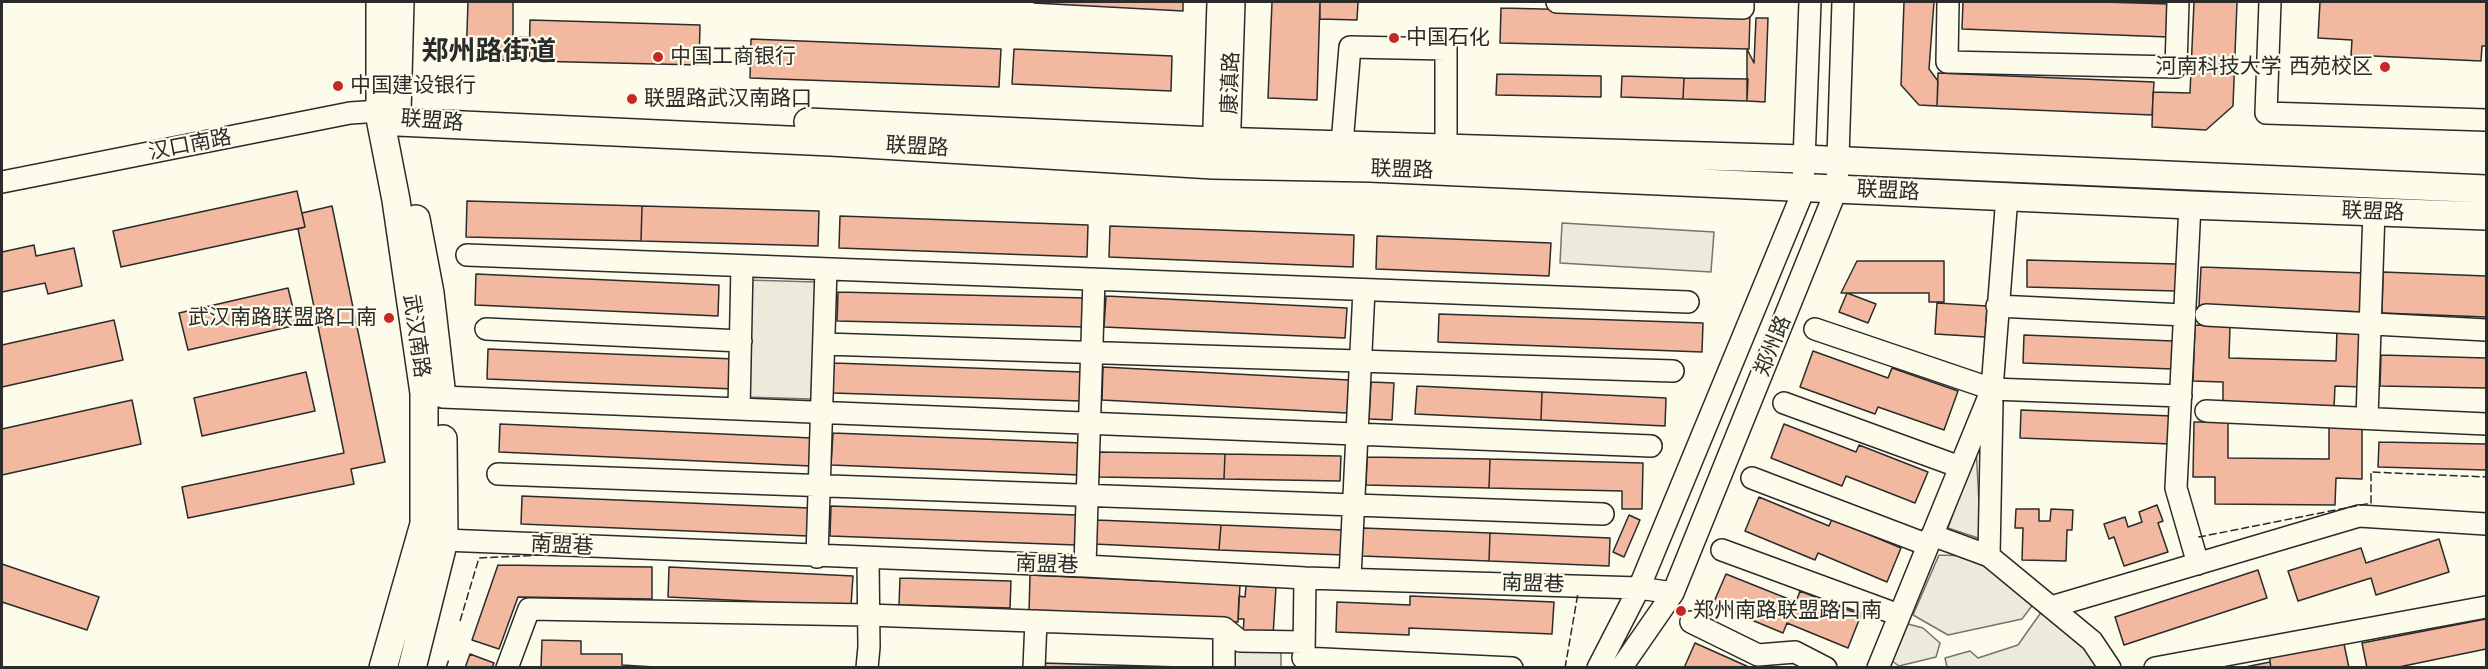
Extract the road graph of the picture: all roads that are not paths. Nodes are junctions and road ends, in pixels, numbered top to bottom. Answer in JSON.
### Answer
{"nodes":[{"id":1,"x":380,"y":2,"type":"edge"},
{"id":2,"x":400,"y":2,"type":"edge"},
{"id":3,"x":1218,"y":2,"type":"edge"},
{"id":4,"x":1234,"y":2,"type":"edge"},
{"id":5,"x":1557,"y":2,"type":"edge"},
{"id":6,"x":1743,"y":2,"type":"edge"},
{"id":7,"x":1810,"y":2,"type":"edge"},
{"id":8,"x":1843,"y":2,"type":"edge"},
{"id":9,"x":1948,"y":2,"type":"edge"},
{"id":10,"x":2178,"y":2,"type":"edge"},
{"id":11,"x":2270,"y":2,"type":"edge"},
{"id":12,"x":391,"y":112,"type":"junction"},
{"id":13,"x":2487,"y":120,"type":"edge"},
{"id":14,"x":1342,"y":144,"type":"junction"},
{"id":15,"x":1446,"y":147,"type":"junction"},
{"id":16,"x":1221,"y":153,"type":"junction"},
{"id":17,"x":1803,"y":159,"type":"junction"},
{"id":18,"x":1838,"y":160,"type":"junction"},
{"id":19,"x":2,"y":182,"type":"edge"},
{"id":20,"x":1803,"y":187,"type":"junction"},
{"id":21,"x":1837,"y":188,"type":"junction"},
{"id":22,"x":2487,"y":189,"type":"edge"},
{"id":23,"x":2005,"y":196,"type":"junction"},
{"id":24,"x":2190,"y":205,"type":"junction"},
{"id":25,"x":2374,"y":211,"type":"junction"},
{"id":26,"x":2487,"y":216,"type":"edge"},
{"id":27,"x":467,"y":255,"type":"dead end"},
{"id":28,"x":742,"y":266,"type":"junction"},
{"id":29,"x":826,"y":269,"type":"junction"},
{"id":30,"x":1094,"y":279,"type":"junction"},
{"id":31,"x":1364,"y":290,"type":"junction"},
{"id":32,"x":1688,"y":302,"type":"dead end"},
{"id":33,"x":1997,"y":306,"type":"junction"},
{"id":34,"x":2184,"y":315,"type":"junction"},
{"id":35,"x":2206,"y":315,"type":"dead end"},
{"id":36,"x":2370,"y":324,"type":"junction"},
{"id":37,"x":486,"y":328,"type":"dead end"},
{"id":38,"x":1815,"y":329,"type":"dead end"},
{"id":39,"x":2487,"y":330,"type":"edge"},
{"id":40,"x":741,"y":341,"type":"junction"},
{"id":41,"x":824,"y":344,"type":"junction"},
{"id":42,"x":1092,"y":352,"type":"junction"},
{"id":43,"x":1360,"y":361,"type":"junction"},
{"id":44,"x":1673,"y":371,"type":"dead end"},
{"id":45,"x":1992,"y":389,"type":"junction"},
{"id":46,"x":2181,"y":396,"type":"junction"},
{"id":47,"x":442,"y":397,"type":"junction"},
{"id":48,"x":1784,"y":403,"type":"dead end"},
{"id":49,"x":739,"y":409,"type":"junction"},
{"id":50,"x":2206,"y":411,"type":"dead end"},
{"id":51,"x":823,"y":413,"type":"junction"},
{"id":52,"x":2367,"y":418,"type":"junction"},
{"id":53,"x":1090,"y":424,"type":"junction"},
{"id":54,"x":2487,"y":424,"type":"edge"},
{"id":55,"x":1356,"y":434,"type":"junction"},
{"id":56,"x":1651,"y":446,"type":"dead end"},
{"id":57,"x":1960,"y":467,"type":"junction"},
{"id":58,"x":498,"y":474,"type":"dead end"},
{"id":59,"x":1752,"y":478,"type":"dead end"},
{"id":60,"x":821,"y":486,"type":"junction"},
{"id":61,"x":1088,"y":495,"type":"junction"},
{"id":62,"x":1352,"y":505,"type":"junction"},
{"id":63,"x":1603,"y":513,"type":"dead end"},
{"id":64,"x":2487,"y":525,"type":"edge"},
{"id":65,"x":433,"y":537,"type":"junction"},
{"id":66,"x":1930,"y":540,"type":"junction"},
{"id":67,"x":1722,"y":550,"type":"dead end"},
{"id":68,"x":1989,"y":556,"type":"junction"},
{"id":69,"x":817,"y":557,"type":"junction"},
{"id":70,"x":868,"y":559,"type":"junction"},
{"id":71,"x":2198,"y":564,"type":"junction"},
{"id":72,"x":1085,"y":566,"type":"junction"},
{"id":73,"x":1305,"y":578,"type":"junction"},
{"id":74,"x":1350,"y":578,"type":"junction"},
{"id":75,"x":1639,"y":588,"type":"junction"},
{"id":76,"x":1673,"y":593,"type":"junction"},
{"id":77,"x":2051,"y":607,"type":"junction"},
{"id":78,"x":2487,"y":607,"type":"edge"},
{"id":79,"x":868,"y":615,"type":"junction"},
{"id":80,"x":1899,"y":615,"type":"junction"},
{"id":81,"x":1036,"y":621,"type":"junction"},
{"id":82,"x":1691,"y":622,"type":"dead end"},
{"id":83,"x":1224,"y":628,"type":"junction"},
{"id":84,"x":1304,"y":656,"type":"edge"},
{"id":85,"x":383,"y":668,"type":"edge"},
{"id":86,"x":412,"y":668,"type":"edge"},
{"id":87,"x":507,"y":668,"type":"edge"},
{"id":88,"x":867,"y":668,"type":"edge"},
{"id":89,"x":1034,"y":668,"type":"edge"},
{"id":90,"x":1224,"y":668,"type":"edge"},
{"id":91,"x":1512,"y":668,"type":"edge"},
{"id":92,"x":1598,"y":668,"type":"edge"},
{"id":93,"x":1621,"y":668,"type":"edge"},
{"id":94,"x":1826,"y":668,"type":"edge"},
{"id":95,"x":1878,"y":668,"type":"edge"},
{"id":96,"x":2110,"y":668,"type":"edge"},
{"id":97,"x":2155,"y":668,"type":"edge"}],
"edges":[{"from":1,"to":12,"type":"main road","name":"武汉南路"},
{"from":2,"to":12,"type":"main road","name":"武汉南路"},
{"from":3,"to":16,"type":"street","name":"康滇路"},
{"from":4,"to":16,"type":"street","name":"康滇路"},
{"from":5,"to":6,"type":"street"},
{"from":7,"to":17,"type":"street","name":"郑州路"},
{"from":8,"to":18,"type":"street","name":"郑州路"},
{"from":9,"to":10,"type":"street"},
{"from":11,"to":13,"type":"street"},
{"from":12,"to":16,"type":"main road","name":"联盟路"},
{"from":12,"to":19,"type":"street","name":"汉口南路"},
{"from":12,"to":47,"type":"main road","name":"武汉南路"},
{"from":12,"to":65,"type":"main road","name":"武汉南路"},
{"from":14,"to":15,"type":"main road","name":"联盟路"},
{"from":14,"to":15,"type":"street"},
{"from":14,"to":16,"type":"main road","name":"联盟路"},
{"from":15,"to":17,"type":"main road","name":"联盟路"},
{"from":16,"to":20,"type":"main road","name":"联盟路"},
{"from":17,"to":18,"type":"main road","name":"联盟路"},
{"from":17,"to":20,"type":"street","name":"郑州路"},
{"from":18,"to":21,"type":"street","name":"郑州路"},
{"from":18,"to":22,"type":"main road","name":"联盟路"},
{"from":20,"to":21,"type":"main road","name":"联盟路"},
{"from":20,"to":75,"type":"street","name":"郑州路"},
{"from":21,"to":23,"type":"main road","name":"联盟路"},
{"from":21,"to":76,"type":"street","name":"郑州路"},
{"from":23,"to":24,"type":"main road","name":"联盟路"},
{"from":23,"to":33,"type":"street"},
{"from":24,"to":25,"type":"main road","name":"联盟路"},
{"from":24,"to":34,"type":"street"},
{"from":25,"to":26,"type":"main road","name":"联盟路"},
{"from":25,"to":36,"type":"street"},
{"from":27,"to":28,"type":"street"},
{"from":28,"to":29,"type":"street"},
{"from":28,"to":40,"type":"street"},
{"from":29,"to":30,"type":"street"},
{"from":29,"to":41,"type":"street"},
{"from":30,"to":31,"type":"street"},
{"from":30,"to":42,"type":"street"},
{"from":31,"to":32,"type":"street"},
{"from":31,"to":43,"type":"street"},
{"from":33,"to":34,"type":"street"},
{"from":33,"to":45,"type":"street"},
{"from":34,"to":46,"type":"street"},
{"from":35,"to":36,"type":"street"},
{"from":36,"to":39,"type":"street"},
{"from":36,"to":52,"type":"street"},
{"from":37,"to":40,"type":"street"},
{"from":38,"to":45,"type":"street"},
{"from":40,"to":49,"type":"street"},
{"from":41,"to":42,"type":"street"},
{"from":41,"to":51,"type":"street"},
{"from":42,"to":43,"type":"street"},
{"from":42,"to":53,"type":"street"},
{"from":43,"to":44,"type":"street"},
{"from":43,"to":55,"type":"street"},
{"from":45,"to":46,"type":"street"},
{"from":45,"to":57,"type":"street"},
{"from":45,"to":68,"type":"street"},
{"from":46,"to":71,"type":"street"},
{"from":47,"to":49,"type":"street"},
{"from":47,"to":65,"type":"main road","name":"武汉南路"},
{"from":48,"to":57,"type":"street"},
{"from":49,"to":51,"type":"street"},
{"from":50,"to":52,"type":"street"},
{"from":51,"to":53,"type":"street"},
{"from":51,"to":60,"type":"street"},
{"from":52,"to":54,"type":"street"},
{"from":53,"to":55,"type":"street"},
{"from":53,"to":61,"type":"street"},
{"from":55,"to":56,"type":"street"},
{"from":55,"to":62,"type":"street"},
{"from":57,"to":66,"type":"street"},
{"from":58,"to":60,"type":"street"},
{"from":59,"to":66,"type":"street"},
{"from":60,"to":61,"type":"street"},
{"from":60,"to":69,"type":"street"},
{"from":61,"to":62,"type":"street"},
{"from":61,"to":72,"type":"street"},
{"from":62,"to":63,"type":"street"},
{"from":62,"to":74,"type":"street"},
{"from":64,"to":71,"type":"street"},
{"from":65,"to":69,"type":"street","name":"南盟巷"},
{"from":65,"to":85,"type":"main road","name":"武汉南路"},
{"from":65,"to":86,"type":"main road","name":"武汉南路"},
{"from":66,"to":68,"type":"street"},
{"from":66,"to":80,"type":"street"},
{"from":67,"to":80,"type":"street"},
{"from":68,"to":77,"type":"street"},
{"from":69,"to":70,"type":"street","name":"南盟巷"},
{"from":70,"to":72,"type":"street","name":"南盟巷"},
{"from":70,"to":79,"type":"street"},
{"from":71,"to":77,"type":"street"},
{"from":72,"to":73,"type":"street","name":"南盟巷"},
{"from":73,"to":74,"type":"street","name":"南盟巷"},
{"from":73,"to":84,"type":"street"},
{"from":74,"to":75,"type":"street","name":"南盟巷"},
{"from":75,"to":76,"type":"street","name":"南盟巷"},
{"from":75,"to":92,"type":"street","name":"郑州路"},
{"from":76,"to":93,"type":"street","name":"郑州路"},
{"from":77,"to":96,"type":"street"},
{"from":78,"to":97,"type":"street"},
{"from":79,"to":81,"type":"street"},
{"from":79,"to":87,"type":"street"},
{"from":79,"to":88,"type":"street"},
{"from":80,"to":95,"type":"street"},
{"from":81,"to":83,"type":"street"},
{"from":81,"to":89,"type":"street"},
{"from":82,"to":94,"type":"street"},
{"from":83,"to":84,"type":"street"},
{"from":83,"to":90,"type":"street"},
{"from":84,"to":91,"type":"street"}]}
